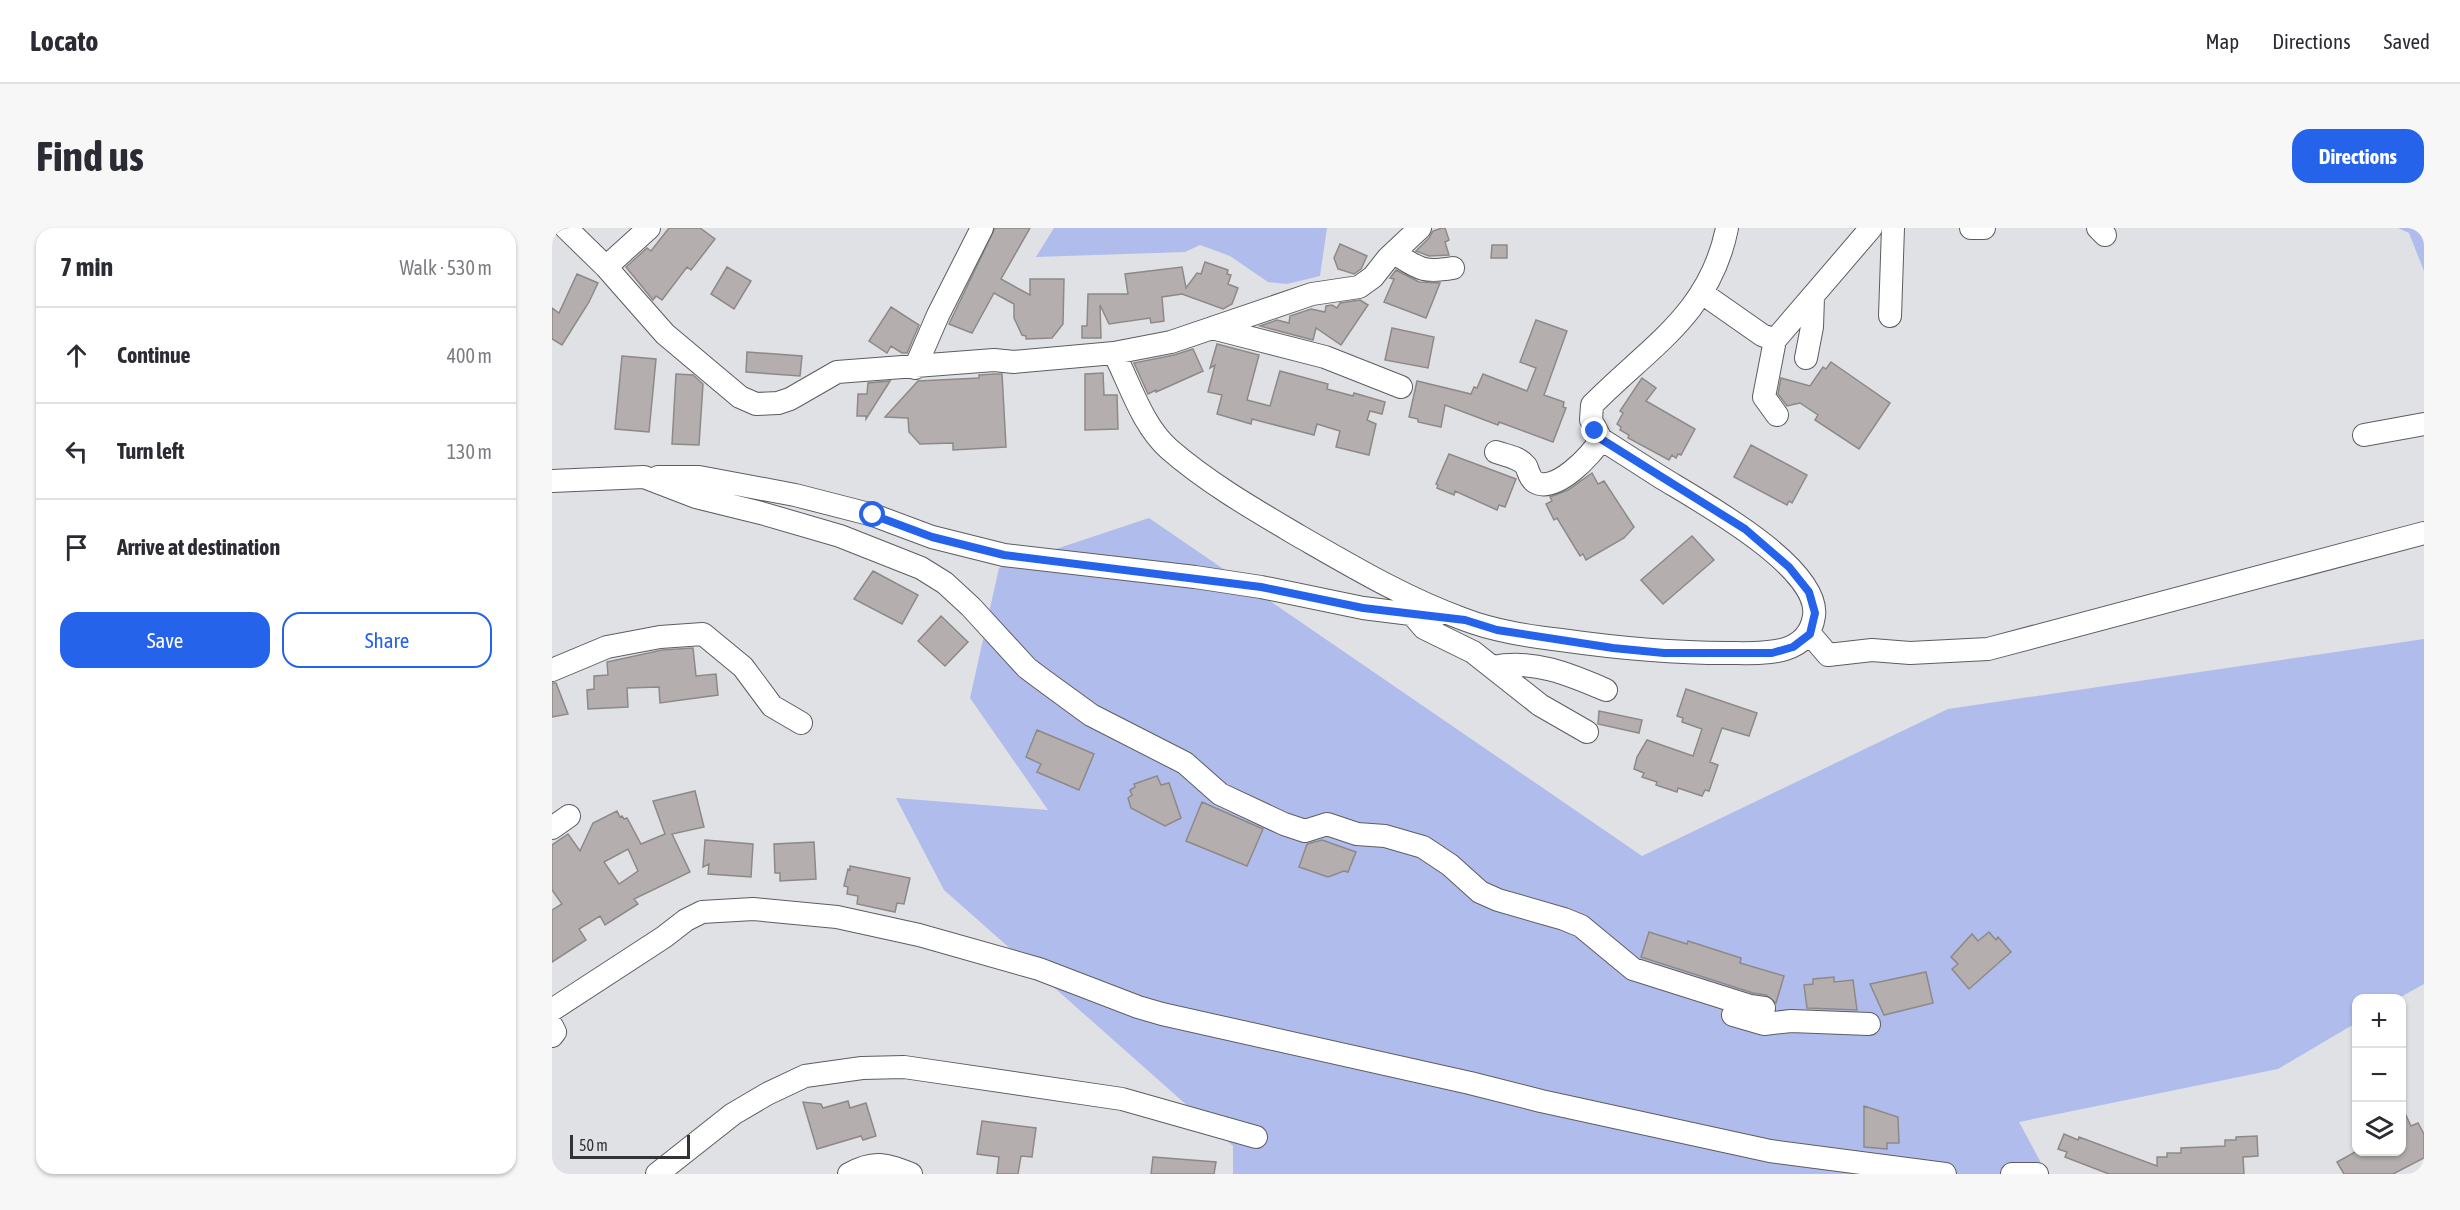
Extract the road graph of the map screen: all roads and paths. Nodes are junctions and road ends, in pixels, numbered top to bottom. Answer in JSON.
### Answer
{"nodes":[{"id":1,"x":566,"y":228,"type":"edge"},
{"id":2,"x":649,"y":228,"type":"edge"},
{"id":3,"x":982,"y":228,"type":"edge"},
{"id":4,"x":1420,"y":228,"type":"edge"},
{"id":5,"x":1727,"y":228,"type":"edge"},
{"id":6,"x":1871,"y":228,"type":"edge"},
{"id":7,"x":1893,"y":228,"type":"edge"},
{"id":8,"x":1971,"y":228,"type":"edge"},
{"id":9,"x":1984,"y":228,"type":"edge"},
{"id":10,"x":1394,"y":253,"type":"junction"},
{"id":11,"x":606,"y":267,"type":"junction"},
{"id":12,"x":1453,"y":268,"type":"dead end"},
{"id":13,"x":1702,"y":294,"type":"junction"},
{"id":14,"x":1813,"y":297,"type":"junction"},
{"id":15,"x":1890,"y":316,"type":"dead end"},
{"id":16,"x":1212,"y":328,"type":"junction"},
{"id":17,"x":1775,"y":340,"type":"junction"},
{"id":18,"x":1114,"y":353,"type":"junction"},
{"id":19,"x":1806,"y":358,"type":"dead end"},
{"id":20,"x":915,"y":368,"type":"junction"},
{"id":21,"x":1401,"y":387,"type":"dead end"},
{"id":22,"x":1777,"y":415,"type":"dead end"},
{"id":23,"x":2424,"y":424,"type":"edge"},
{"id":24,"x":2364,"y":435,"type":"dead end"},
{"id":25,"x":1601,"y":439,"type":"junction"},
{"id":26,"x":1497,"y":452,"type":"dead end"},
{"id":27,"x":644,"y":477,"type":"junction"},
{"id":28,"x":552,"y":481,"type":"edge"},
{"id":29,"x":2424,"y":534,"type":"edge"},
{"id":30,"x":1412,"y":614,"type":"junction"},
{"id":31,"x":1465,"y":620,"type":"junction"},
{"id":32,"x":1810,"y":634,"type":"junction"},
{"id":33,"x":1493,"y":667,"type":"junction"},
{"id":34,"x":552,"y":670,"type":"edge"},
{"id":35,"x":1606,"y":690,"type":"dead end"},
{"id":36,"x":801,"y":723,"type":"dead end"},
{"id":37,"x":1587,"y":732,"type":"dead end"},
{"id":38,"x":1653,"y":977,"type":"junction"},
{"id":39,"x":1764,"y":1008,"type":"dead end"},
{"id":40,"x":552,"y":1010,"type":"edge"},
{"id":41,"x":1869,"y":1024,"type":"dead end"},
{"id":42,"x":552,"y":1026,"type":"edge"},
{"id":43,"x":552,"y":1036,"type":"edge"},
{"id":44,"x":1256,"y":1137,"type":"dead end"},
{"id":45,"x":657,"y":1174,"type":"edge"},
{"id":46,"x":849,"y":1174,"type":"edge"},
{"id":47,"x":911,"y":1174,"type":"edge"},
{"id":48,"x":1945,"y":1174,"type":"edge"},
{"id":49,"x":2012,"y":1174,"type":"edge"},
{"id":50,"x":2037,"y":1174,"type":"edge"}],
"edges":[{"from":1,"to":11,"type":"street"},
{"from":2,"to":11,"type":"street"},
{"from":3,"to":20,"type":"street"},
{"from":4,"to":10,"type":"street"},
{"from":5,"to":13,"type":"street"},
{"from":6,"to":14,"type":"street"},
{"from":7,"to":15,"type":"street"},
{"from":8,"to":9,"type":"street"},
{"from":10,"to":12,"type":"street"},
{"from":10,"to":16,"type":"street"},
{"from":11,"to":20,"type":"street"},
{"from":13,"to":17,"type":"street"},
{"from":13,"to":25,"type":"street"},
{"from":14,"to":17,"type":"street"},
{"from":14,"to":19,"type":"street"},
{"from":16,"to":18,"type":"street"},
{"from":16,"to":21,"type":"street"},
{"from":17,"to":22,"type":"street"},
{"from":18,"to":20,"type":"street"},
{"from":18,"to":31,"type":"street"},
{"from":23,"to":24,"type":"street"},
{"from":25,"to":26,"type":"street"},
{"from":25,"to":32,"type":"street"},
{"from":27,"to":28,"type":"street"},
{"from":27,"to":30,"type":"street"},
{"from":27,"to":38,"type":"street"},
{"from":29,"to":32,"type":"street"},
{"from":30,"to":31,"type":"street"},
{"from":30,"to":33,"type":"street"},
{"from":31,"to":32,"type":"street"},
{"from":33,"to":35,"type":"street"},
{"from":33,"to":37,"type":"street"},
{"from":34,"to":36,"type":"street"},
{"from":38,"to":39,"type":"street"},
{"from":38,"to":41,"type":"street"},
{"from":40,"to":48,"type":"street"},
{"from":42,"to":43,"type":"street"},
{"from":44,"to":45,"type":"street"},
{"from":46,"to":47,"type":"street"},
{"from":49,"to":50,"type":"street"}]}
